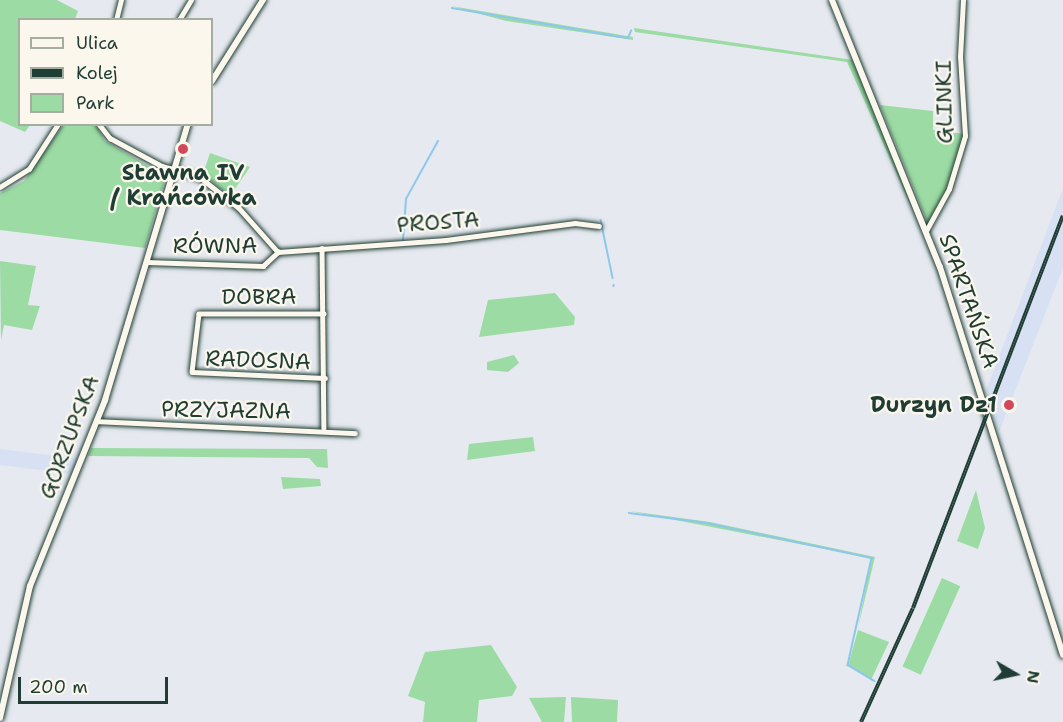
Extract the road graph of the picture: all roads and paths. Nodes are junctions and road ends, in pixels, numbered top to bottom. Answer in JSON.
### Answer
{"nodes":[{"id":1,"x":121,"y":0,"type":"edge"},
{"id":2,"x":191,"y":0,"type":"edge"},
{"id":3,"x":263,"y":0,"type":"edge"},
{"id":4,"x":832,"y":0,"type":"edge"},
{"id":5,"x":963,"y":0,"type":"edge"},
{"id":6,"x":116,"y":18,"type":"edge"},
{"id":7,"x":180,"y":18,"type":"edge"},
{"id":8,"x":213,"y":79,"type":"edge"},
{"id":9,"x":57,"y":126,"type":"edge"},
{"id":10,"x":101,"y":126,"type":"edge"},
{"id":11,"x":187,"y":126,"type":"edge"},
{"id":12,"x":173,"y":170,"type":"junction"},
{"id":13,"x":0,"y":187,"type":"edge"},
{"id":14,"x":599,"y":226,"type":"dead end"},
{"id":15,"x":926,"y":231,"type":"junction"},
{"id":16,"x":321,"y":248,"type":"junction"},
{"id":17,"x":278,"y":252,"type":"junction"},
{"id":18,"x":147,"y":262,"type":"junction"},
{"id":19,"x":324,"y":314,"type":"junction"},
{"id":20,"x":192,"y":372,"type":"joint"},
{"id":21,"x":325,"y":378,"type":"junction"},
{"id":22,"x":96,"y":422,"type":"junction"},
{"id":23,"x":324,"y":428,"type":"junction"},
{"id":24,"x":356,"y":433,"type":"dead end"},
{"id":25,"x":1063,"y":655,"type":"edge"},
{"id":26,"x":0,"y":718,"type":"edge"}],
"edges":[{"from":1,"to":6,"type":"street"},
{"from":2,"to":7,"type":"street"},
{"from":3,"to":8,"type":"street"},
{"from":4,"to":15,"type":"street","name":"SPARTAŃSKA"},
{"from":5,"to":15,"type":"street","name":"GLINKI"},
{"from":9,"to":13,"type":"street"},
{"from":10,"to":12,"type":"street"},
{"from":11,"to":12,"type":"street","name":"GORZUPSKA"},
{"from":12,"to":17,"type":"street"},
{"from":12,"to":18,"type":"street","name":"GORZUPSKA"},
{"from":14,"to":16,"type":"street","name":"PROSTA"},
{"from":15,"to":25,"type":"street","name":"SPARTAŃSKA"},
{"from":16,"to":17,"type":"street","name":"PROSTA"},
{"from":16,"to":19,"type":"street"},
{"from":17,"to":18,"type":"street","name":"RÓWNA"},
{"from":18,"to":22,"type":"street","name":"GORZUPSKA"},
{"from":19,"to":20,"type":"street","name":"DOBRA"},
{"from":19,"to":21,"type":"street"},
{"from":20,"to":21,"type":"street","name":"RADOSNA"},
{"from":21,"to":23,"type":"street"},
{"from":22,"to":23,"type":"street","name":"PRZYJAZNA"},
{"from":22,"to":26,"type":"street","name":"GORZUPSKA"},
{"from":23,"to":24,"type":"street","name":"PRZYJAZNA"}]}
